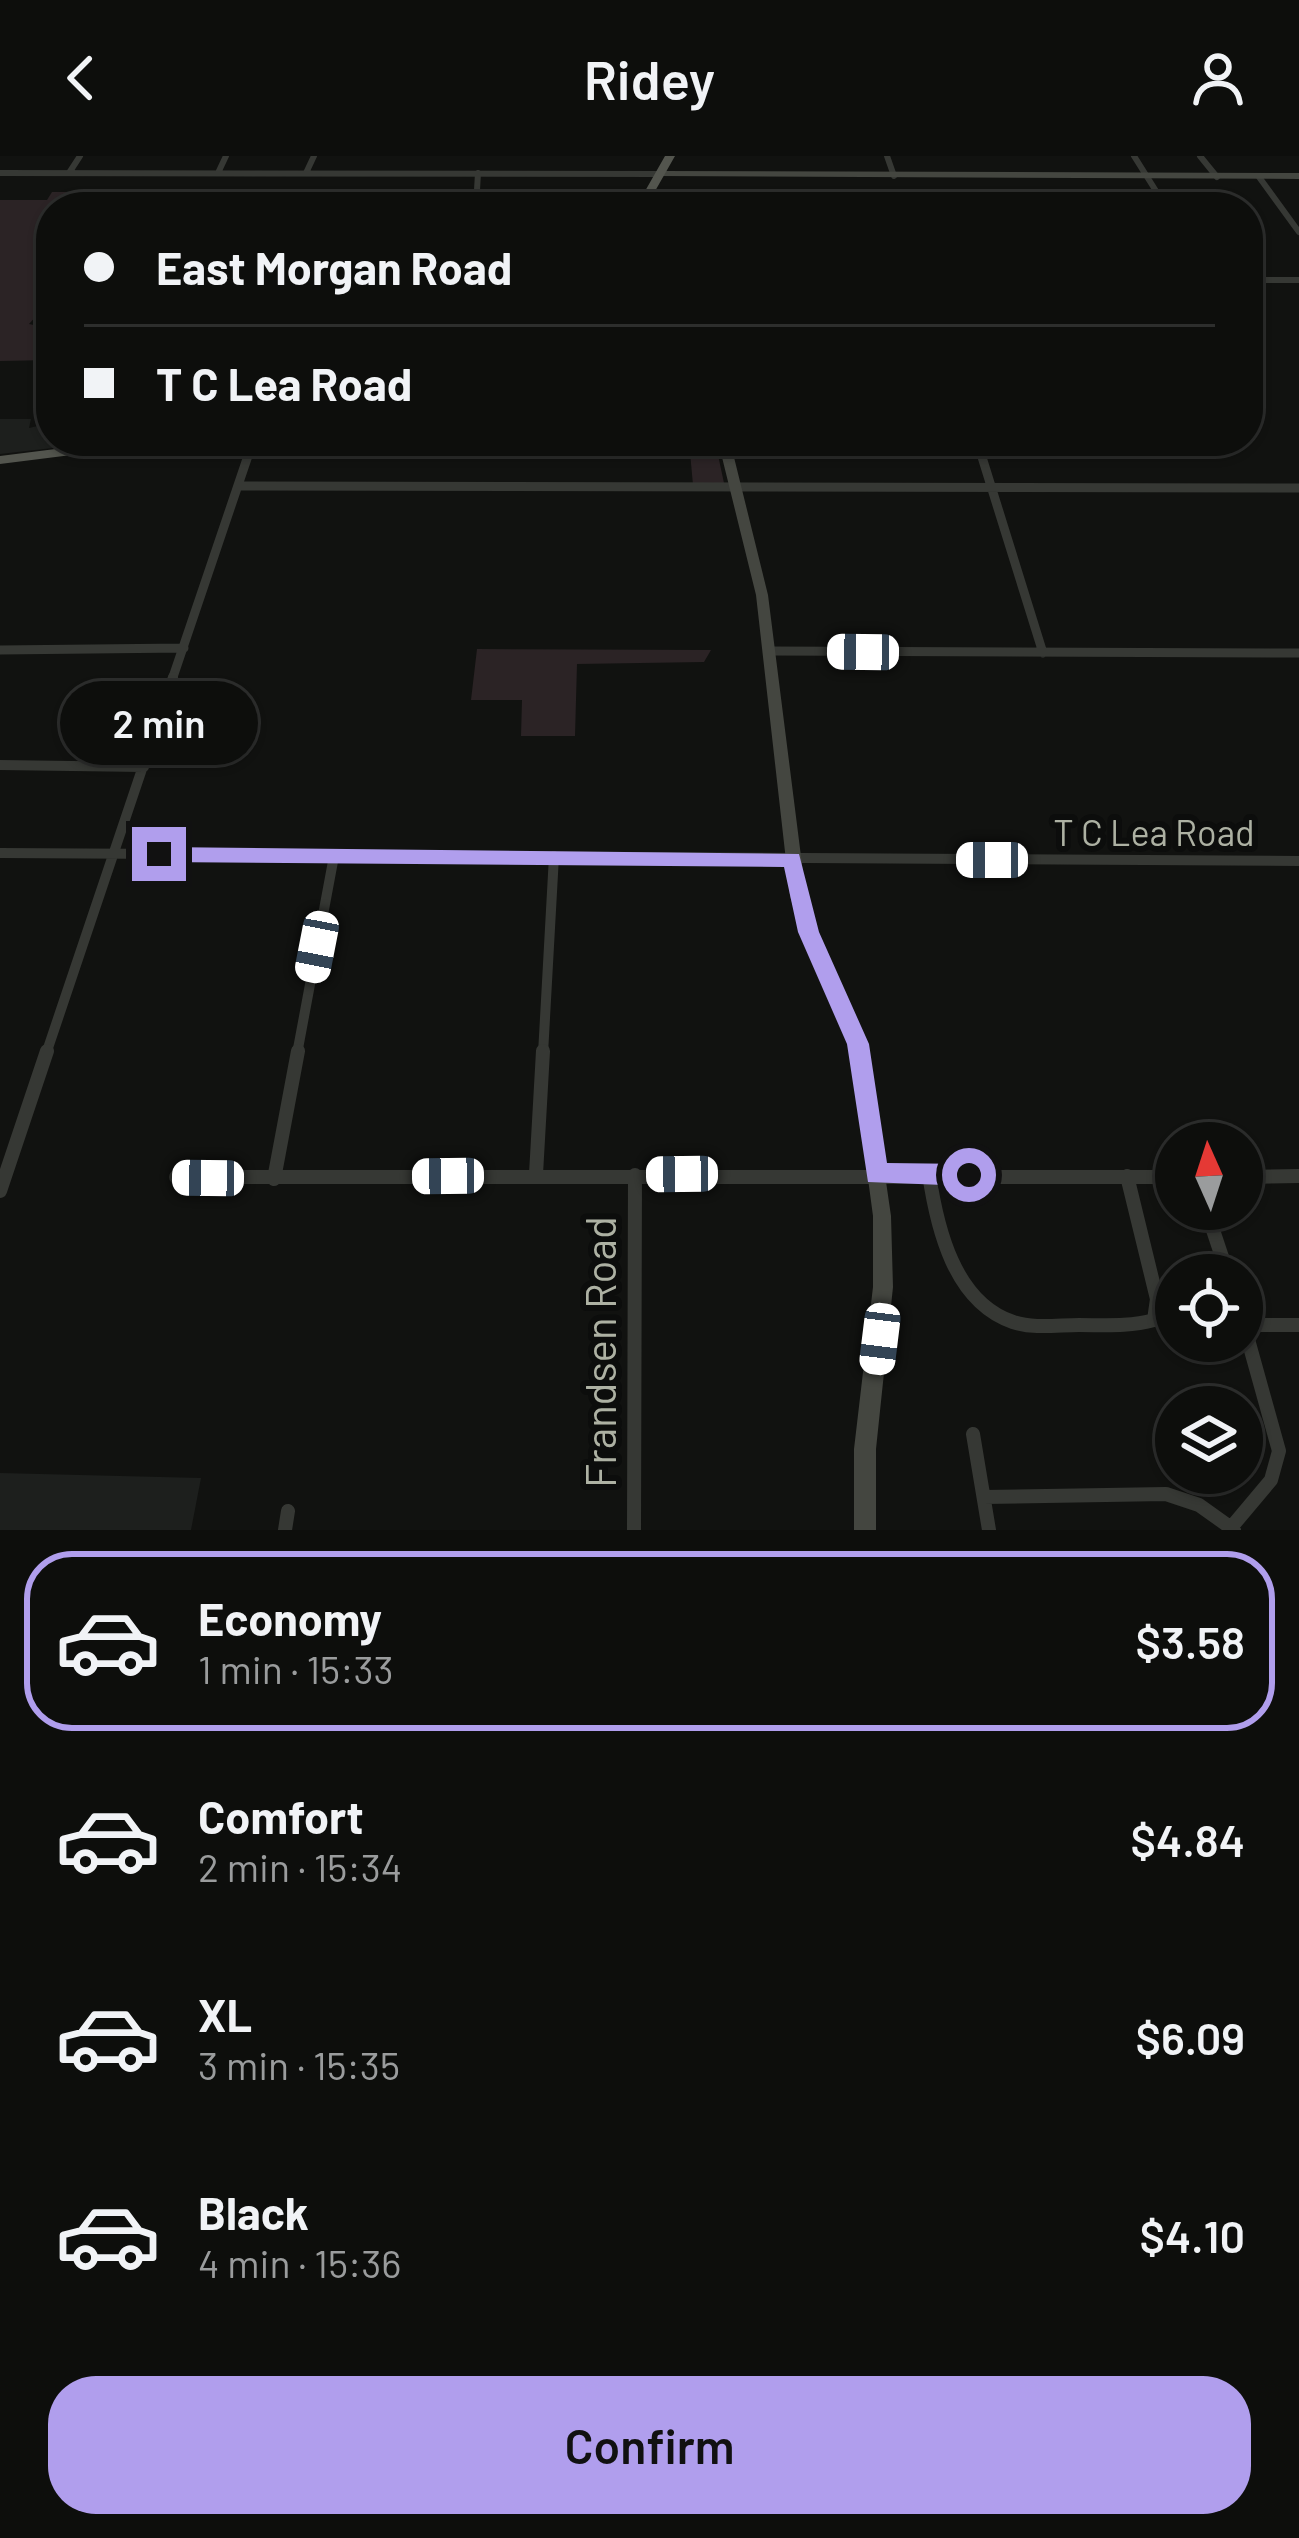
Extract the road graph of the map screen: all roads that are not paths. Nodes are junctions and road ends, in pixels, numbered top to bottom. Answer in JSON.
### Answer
{"nodes":[{"id":1,"x":80,"y":156,"type":"edge"},
{"id":2,"x":226,"y":156,"type":"edge"},
{"id":3,"x":314,"y":156,"type":"edge"},
{"id":4,"x":404,"y":156,"type":"edge"},
{"id":5,"x":493,"y":156,"type":"edge"},
{"id":6,"x":670,"y":156,"type":"edge"},
{"id":7,"x":887,"y":156,"type":"edge"},
{"id":8,"x":1134,"y":156,"type":"edge"},
{"id":9,"x":1199,"y":156,"type":"edge"},
{"id":10,"x":0,"y":172,"type":"edge"},
{"id":11,"x":69,"y":173,"type":"junction"},
{"id":12,"x":218,"y":173,"type":"junction"},
{"id":13,"x":306,"y":173,"type":"junction"},
{"id":14,"x":400,"y":173,"type":"junction"},
{"id":15,"x":478,"y":173,"type":"junction"},
{"id":16,"x":490,"y":174,"type":"junction"},
{"id":17,"x":661,"y":174,"type":"junction"},
{"id":18,"x":894,"y":176,"type":"junction"},
{"id":19,"x":1299,"y":176,"type":"edge"},
{"id":20,"x":1217,"y":177,"type":"junction"},
{"id":21,"x":1259,"y":177,"type":"junction"},
{"id":22,"x":1148,"y":178,"type":"junction"},
{"id":23,"x":477,"y":192,"type":"edge"},
{"id":24,"x":650,"y":192,"type":"edge"},
{"id":25,"x":1157,"y":192,"type":"edge"},
{"id":26,"x":1288,"y":217,"type":"junction"},
{"id":27,"x":1299,"y":217,"type":"edge"},
{"id":28,"x":1299,"y":232,"type":"edge"},
{"id":29,"x":1263,"y":280,"type":"edge"},
{"id":30,"x":1299,"y":280,"type":"edge"},
{"id":31,"x":36,"y":455,"type":"edge"},
{"id":32,"x":249,"y":456,"type":"edge"},
{"id":33,"x":728,"y":456,"type":"edge"},
{"id":34,"x":981,"y":456,"type":"edge"},
{"id":35,"x":0,"y":460,"type":"edge"},
{"id":36,"x":239,"y":486,"type":"junction"},
{"id":37,"x":737,"y":488,"type":"junction"},
{"id":38,"x":991,"y":488,"type":"junction"},
{"id":39,"x":1299,"y":488,"type":"edge"},
{"id":40,"x":184,"y":648,"type":"junction"},
{"id":41,"x":0,"y":650,"type":"edge"},
{"id":42,"x":770,"y":651,"type":"junction"},
{"id":43,"x":1299,"y":652,"type":"edge"},
{"id":44,"x":1043,"y":653,"type":"junction"},
{"id":45,"x":0,"y":765,"type":"edge"},
{"id":46,"x":144,"y":767,"type":"junction"},
{"id":47,"x":0,"y":853,"type":"edge"},
{"id":48,"x":115,"y":854,"type":"junction"},
{"id":49,"x":334,"y":856,"type":"junction"},
{"id":50,"x":554,"y":856,"type":"junction"},
{"id":51,"x":792,"y":860,"type":"junction"},
{"id":52,"x":1299,"y":861,"type":"edge"},
{"id":53,"x":536,"y":1174,"type":"junction"},
{"id":54,"x":635,"y":1174,"type":"junction"},
{"id":55,"x":877,"y":1174,"type":"junction"},
{"id":56,"x":929,"y":1174,"type":"junction"},
{"id":57,"x":1127,"y":1176,"type":"junction"},
{"id":58,"x":1299,"y":1176,"type":"edge"},
{"id":59,"x":176,"y":1177,"type":"dead end"},
{"id":60,"x":1155,"y":1177,"type":"edge"},
{"id":61,"x":1263,"y":1177,"type":"edge"},
{"id":62,"x":274,"y":1179,"type":"junction"},
{"id":63,"x":0,"y":1191,"type":"edge"},
{"id":64,"x":1263,"y":1322,"type":"edge"},
{"id":65,"x":1299,"y":1325,"type":"edge"},
{"id":66,"x":1254,"y":1362,"type":"edge"},
{"id":67,"x":973,"y":1434,"type":"dead end"},
{"id":68,"x":984,"y":1497,"type":"junction"},
{"id":69,"x":288,"y":1511,"type":"dead end"},
{"id":70,"x":1231,"y":1529,"type":"edge"},
{"id":71,"x":285,"y":1530,"type":"edge"},
{"id":72,"x":634,"y":1530,"type":"edge"},
{"id":73,"x":865,"y":1530,"type":"edge"},
{"id":74,"x":989,"y":1530,"type":"edge"}],
"edges":[{"from":1,"to":11,"type":"street"},
{"from":2,"to":12,"type":"street"},
{"from":3,"to":13,"type":"street"},
{"from":4,"to":14,"type":"street"},
{"from":5,"to":16,"type":"street"},
{"from":6,"to":17,"type":"main road"},
{"from":7,"to":18,"type":"street"},
{"from":8,"to":22,"type":"street"},
{"from":9,"to":20,"type":"street"},
{"from":10,"to":11,"type":"street"},
{"from":11,"to":12,"type":"street"},
{"from":12,"to":13,"type":"street"},
{"from":13,"to":14,"type":"street"},
{"from":14,"to":15,"type":"street"},
{"from":15,"to":16,"type":"street"},
{"from":15,"to":23,"type":"street"},
{"from":16,"to":17,"type":"street"},
{"from":17,"to":18,"type":"main road"},
{"from":17,"to":24,"type":"main road"},
{"from":18,"to":22,"type":"main road"},
{"from":19,"to":21,"type":"main road"},
{"from":20,"to":21,"type":"main road"},
{"from":20,"to":22,"type":"main road"},
{"from":21,"to":26,"type":"street"},
{"from":22,"to":25,"type":"street"},
{"from":26,"to":27,"type":"street"},
{"from":26,"to":28,"type":"street"},
{"from":29,"to":30,"type":"street"},
{"from":31,"to":35,"type":"main road"},
{"from":32,"to":36,"type":"street"},
{"from":33,"to":37,"type":"main road"},
{"from":34,"to":38,"type":"street"},
{"from":36,"to":37,"type":"street"},
{"from":36,"to":40,"type":"street"},
{"from":37,"to":38,"type":"street"},
{"from":37,"to":42,"type":"main road"},
{"from":38,"to":39,"type":"street"},
{"from":38,"to":44,"type":"street"},
{"from":40,"to":41,"type":"street"},
{"from":40,"to":46,"type":"street"},
{"from":42,"to":44,"type":"street"},
{"from":42,"to":51,"type":"main road"},
{"from":43,"to":44,"type":"street"},
{"from":45,"to":46,"type":"street"},
{"from":46,"to":48,"type":"street"},
{"from":47,"to":48,"type":"street","name":"T C Lea Road"},
{"from":48,"to":49,"type":"street","name":"T C Lea Road"},
{"from":48,"to":63,"type":"street"},
{"from":49,"to":50,"type":"street","name":"T C Lea Road"},
{"from":49,"to":62,"type":"street"},
{"from":50,"to":51,"type":"street","name":"T C Lea Road"},
{"from":50,"to":53,"type":"street"},
{"from":51,"to":52,"type":"street","name":"T C Lea Road"},
{"from":51,"to":55,"type":"main road"},
{"from":53,"to":54,"type":"street"},
{"from":53,"to":62,"type":"street"},
{"from":54,"to":55,"type":"street"},
{"from":54,"to":72,"type":"street","name":"Frandsen Road"},
{"from":55,"to":56,"type":"street"},
{"from":55,"to":73,"type":"main road"},
{"from":56,"to":57,"type":"street"},
{"from":56,"to":57,"type":"street"},
{"from":57,"to":60,"type":"street"},
{"from":58,"to":61,"type":"street"},
{"from":59,"to":62,"type":"street"},
{"from":64,"to":65,"type":"street"},
{"from":66,"to":70,"type":"street"},
{"from":67,"to":68,"type":"street"},
{"from":68,"to":70,"type":"street"},
{"from":68,"to":74,"type":"street"},
{"from":69,"to":71,"type":"street"}]}
